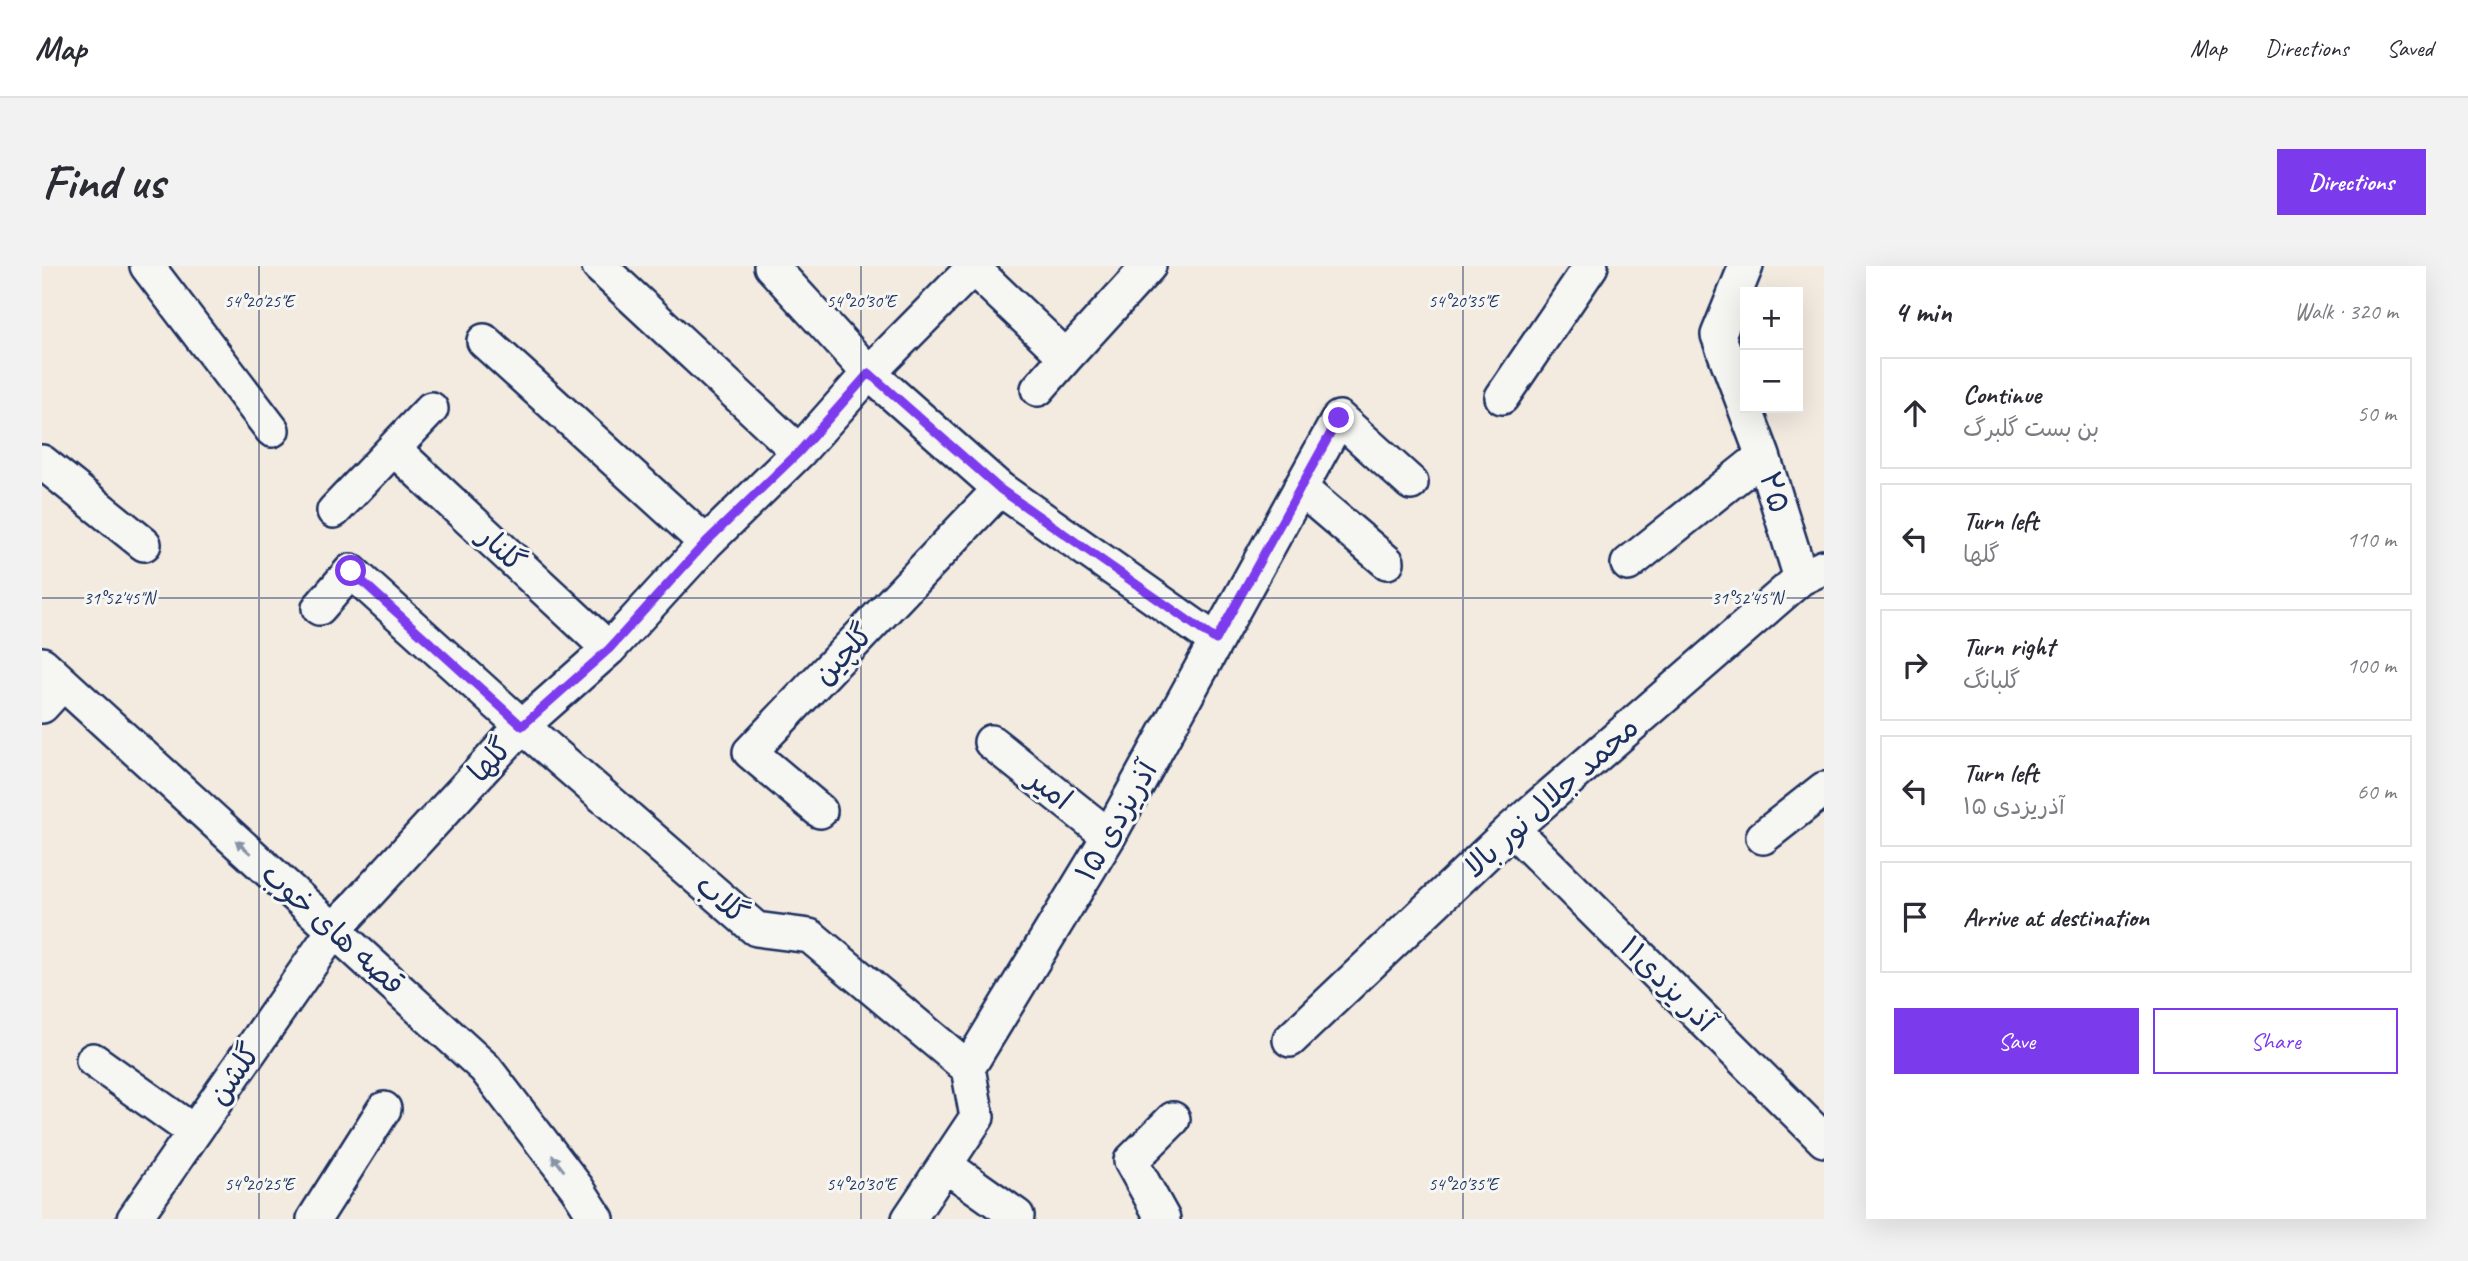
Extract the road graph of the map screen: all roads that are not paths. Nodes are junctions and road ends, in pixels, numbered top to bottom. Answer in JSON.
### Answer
{"nodes":[{"id":1,"x":147,"y":266,"type":"edge"},
{"id":2,"x":599,"y":266,"type":"edge"},
{"id":3,"x":771,"y":266,"type":"edge"},
{"id":4,"x":1149,"y":266,"type":"edge"},
{"id":5,"x":1591,"y":266,"type":"edge"},
{"id":6,"x":1746,"y":266,"type":"edge"},
{"id":7,"x":974,"y":267,"type":"edge"},
{"id":8,"x":484,"y":341,"type":"dead end"},
{"id":9,"x":1066,"y":357,"type":"junction"},
{"id":10,"x":869,"y":373,"type":"junction"},
{"id":11,"x":1038,"y":388,"type":"dead end"},
{"id":12,"x":1740,"y":394,"type":"edge"},
{"id":13,"x":1502,"y":397,"type":"dead end"},
{"id":14,"x":431,"y":410,"type":"dead end"},
{"id":15,"x":1747,"y":413,"type":"edge"},
{"id":16,"x":272,"y":430,"type":"dead end"},
{"id":17,"x":395,"y":450,"type":"junction"},
{"id":18,"x":799,"y":452,"type":"junction"},
{"id":19,"x":1763,"y":456,"type":"junction"},
{"id":20,"x":42,"y":462,"type":"edge"},
{"id":21,"x":1411,"y":483,"type":"dead end"},
{"id":22,"x":1300,"y":488,"type":"junction"},
{"id":23,"x":1000,"y":489,"type":"junction"},
{"id":24,"x":334,"y":511,"type":"dead end"},
{"id":25,"x":706,"y":542,"type":"junction"},
{"id":26,"x":144,"y":544,"type":"dead end"},
{"id":27,"x":1387,"y":562,"type":"dead end"},
{"id":28,"x":1628,"y":564,"type":"dead end"},
{"id":29,"x":1813,"y":573,"type":"edge"},
{"id":30,"x":319,"y":608,"type":"dead end"},
{"id":31,"x":1216,"y":640,"type":"junction"},
{"id":32,"x":609,"y":649,"type":"junction"},
{"id":33,"x":49,"y":684,"type":"edge"},
{"id":34,"x":522,"y":726,"type":"junction"},
{"id":35,"x":991,"y":742,"type":"dead end"},
{"id":36,"x":1824,"y":789,"type":"edge"},
{"id":37,"x":820,"y":811,"type":"dead end"},
{"id":38,"x":1512,"y":828,"type":"junction"},
{"id":39,"x":1109,"y":836,"type":"junction"},
{"id":40,"x":1763,"y":837,"type":"dead end"},
{"id":41,"x":334,"y":930,"type":"junction"},
{"id":42,"x":1290,"y":1040,"type":"dead end"},
{"id":43,"x":93,"y":1060,"type":"dead end"},
{"id":44,"x":968,"y":1068,"type":"junction"},
{"id":45,"x":384,"y":1110,"type":"dead end"},
{"id":46,"x":1173,"y":1119,"type":"dead end"},
{"id":47,"x":194,"y":1132,"type":"junction"},
{"id":48,"x":1824,"y":1140,"type":"edge"},
{"id":49,"x":945,"y":1165,"type":"junction"},
{"id":50,"x":1017,"y":1216,"type":"dead end"},
{"id":51,"x":134,"y":1219,"type":"edge"},
{"id":52,"x":314,"y":1219,"type":"edge"},
{"id":53,"x":597,"y":1219,"type":"edge"},
{"id":54,"x":909,"y":1219,"type":"edge"},
{"id":55,"x":1163,"y":1219,"type":"edge"}],
"edges":[{"from":1,"to":16,"type":"street"},
{"from":2,"to":18,"type":"street"},
{"from":3,"to":10,"type":"street"},
{"from":4,"to":9,"type":"street"},
{"from":5,"to":13,"type":"street"},
{"from":6,"to":12,"type":"street","name":"۲۵"},
{"from":7,"to":9,"type":"street"},
{"from":7,"to":10,"type":"street","name":"گلها"},
{"from":8,"to":25,"type":"street"},
{"from":9,"to":11,"type":"street"},
{"from":10,"to":18,"type":"street","name":"گلها"},
{"from":10,"to":23,"type":"street"},
{"from":14,"to":17,"type":"street"},
{"from":15,"to":19,"type":"street","name":"۲۵"},
{"from":17,"to":24,"type":"street"},
{"from":17,"to":32,"type":"street","name":"گلنار"},
{"from":18,"to":25,"type":"street","name":"گلها"},
{"from":19,"to":28,"type":"street"},
{"from":19,"to":29,"type":"street","name":"۲۵"},
{"from":20,"to":26,"type":"street"},
{"from":21,"to":22,"type":"street","name":"۱۵ آذریزدی"},
{"from":22,"to":27,"type":"street"},
{"from":22,"to":31,"type":"street","name":"۱۵ آذریزدی"},
{"from":23,"to":31,"type":"street"},
{"from":23,"to":37,"type":"street","name":"گلچین"},
{"from":25,"to":32,"type":"street","name":"گلها"},
{"from":29,"to":38,"type":"street","name":"محمد جلال نور بالا"},
{"from":30,"to":34,"type":"street","name":"گلاب"},
{"from":31,"to":39,"type":"street","name":"۱۵ آذریزدی"},
{"from":32,"to":34,"type":"street","name":"گلها"},
{"from":41,"to":33,"type":"street","name":"قصه های خوب","one_way":true},
{"from":34,"to":41,"type":"street","name":"گلها"},
{"from":34,"to":44,"type":"street","name":"گلاب"},
{"from":35,"to":39,"type":"street","name":"امیر"},
{"from":36,"to":40,"type":"street"},
{"from":38,"to":42,"type":"street","name":"محمد جلال نور بالا"},
{"from":38,"to":48,"type":"street","name":"آذر یزدی۱۱"},
{"from":39,"to":44,"type":"street","name":"۱۵ آذریزدی"},
{"from":41,"to":47,"type":"street","name":"گلشن"},
{"from":53,"to":41,"type":"street","name":"قصه های خوب","one_way":true},
{"from":43,"to":47,"type":"street"},
{"from":44,"to":49,"type":"street"},
{"from":45,"to":52,"type":"street"},
{"from":46,"to":55,"type":"street"},
{"from":47,"to":51,"type":"street","name":"گلشن"},
{"from":49,"to":50,"type":"street"},
{"from":49,"to":54,"type":"street"}]}
